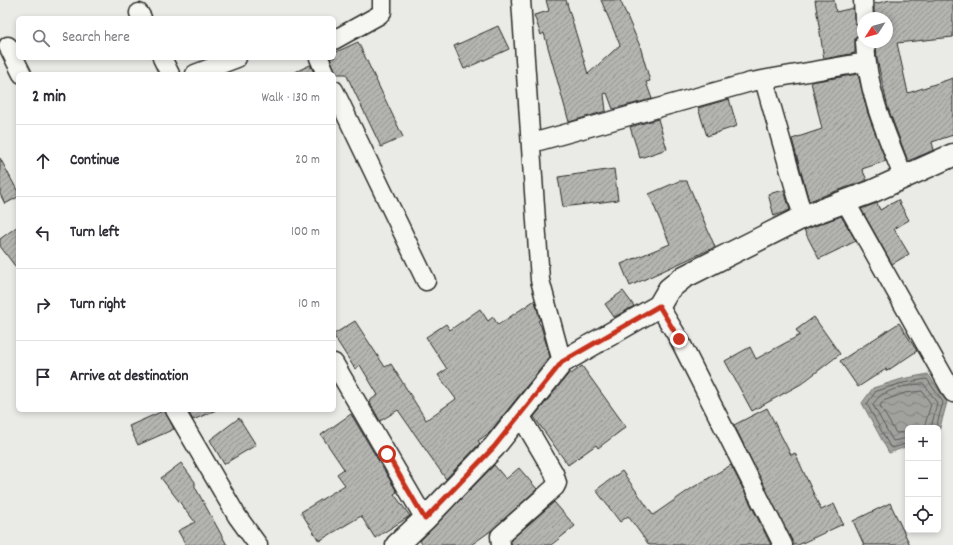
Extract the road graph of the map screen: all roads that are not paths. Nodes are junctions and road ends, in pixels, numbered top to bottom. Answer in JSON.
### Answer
{"nodes":[{"id":1,"x":382,"y":0,"type":"edge"},
{"id":2,"x":521,"y":0,"type":"edge"},
{"id":3,"x":863,"y":0,"type":"edge"},
{"id":4,"x":864,"y":12,"type":"edge"},
{"id":5,"x":336,"y":39,"type":"edge"},
{"id":6,"x":8,"y":46,"type":"dead end"},
{"id":7,"x":865,"y":48,"type":"edge"},
{"id":8,"x":163,"y":60,"type":"edge"},
{"id":9,"x":232,"y":60,"type":"edge"},
{"id":10,"x":320,"y":60,"type":"edge"},
{"id":11,"x":866,"y":62,"type":"junction"},
{"id":12,"x":21,"y":72,"type":"edge"},
{"id":13,"x":169,"y":72,"type":"edge"},
{"id":14,"x":200,"y":72,"type":"edge"},
{"id":15,"x":325,"y":72,"type":"edge"},
{"id":16,"x":764,"y":80,"type":"junction"},
{"id":17,"x":336,"y":94,"type":"edge"},
{"id":18,"x":532,"y":143,"type":"junction"},
{"id":19,"x":953,"y":155,"type":"edge"},
{"id":20,"x":903,"y":176,"type":"junction"},
{"id":21,"x":845,"y":201,"type":"junction"},
{"id":22,"x":803,"y":217,"type":"junction"},
{"id":23,"x":426,"y":281,"type":"dead end"},
{"id":24,"x":659,"y":306,"type":"junction"},
{"id":25,"x":562,"y":362,"type":"junction"},
{"id":26,"x":336,"y":366,"type":"edge"},
{"id":27,"x":953,"y":393,"type":"edge"},
{"id":28,"x":176,"y":412,"type":"edge"},
{"id":29,"x":520,"y":415,"type":"junction"},
{"id":30,"x":425,"y":519,"type":"junction"},
{"id":31,"x":258,"y":545,"type":"edge"},
{"id":32,"x":397,"y":545,"type":"edge"},
{"id":33,"x":501,"y":545,"type":"edge"},
{"id":34,"x":783,"y":545,"type":"edge"}],
"edges":[{"from":1,"to":5,"type":"street"},
{"from":2,"to":18,"type":"street"},
{"from":3,"to":4,"type":"street"},
{"from":6,"to":12,"type":"street"},
{"from":7,"to":11,"type":"street"},
{"from":8,"to":13,"type":"street"},
{"from":9,"to":14,"type":"street"},
{"from":10,"to":15,"type":"street"},
{"from":11,"to":16,"type":"street"},
{"from":11,"to":20,"type":"street"},
{"from":16,"to":18,"type":"street"},
{"from":16,"to":22,"type":"street"},
{"from":17,"to":23,"type":"street"},
{"from":18,"to":25,"type":"street"},
{"from":19,"to":20,"type":"street"},
{"from":20,"to":21,"type":"street"},
{"from":21,"to":22,"type":"street"},
{"from":21,"to":27,"type":"street"},
{"from":22,"to":24,"type":"street"},
{"from":24,"to":25,"type":"street"},
{"from":24,"to":34,"type":"street"},
{"from":25,"to":29,"type":"street"},
{"from":26,"to":30,"type":"street"},
{"from":28,"to":31,"type":"street"},
{"from":29,"to":30,"type":"street"},
{"from":29,"to":33,"type":"street"},
{"from":30,"to":32,"type":"street"}]}
